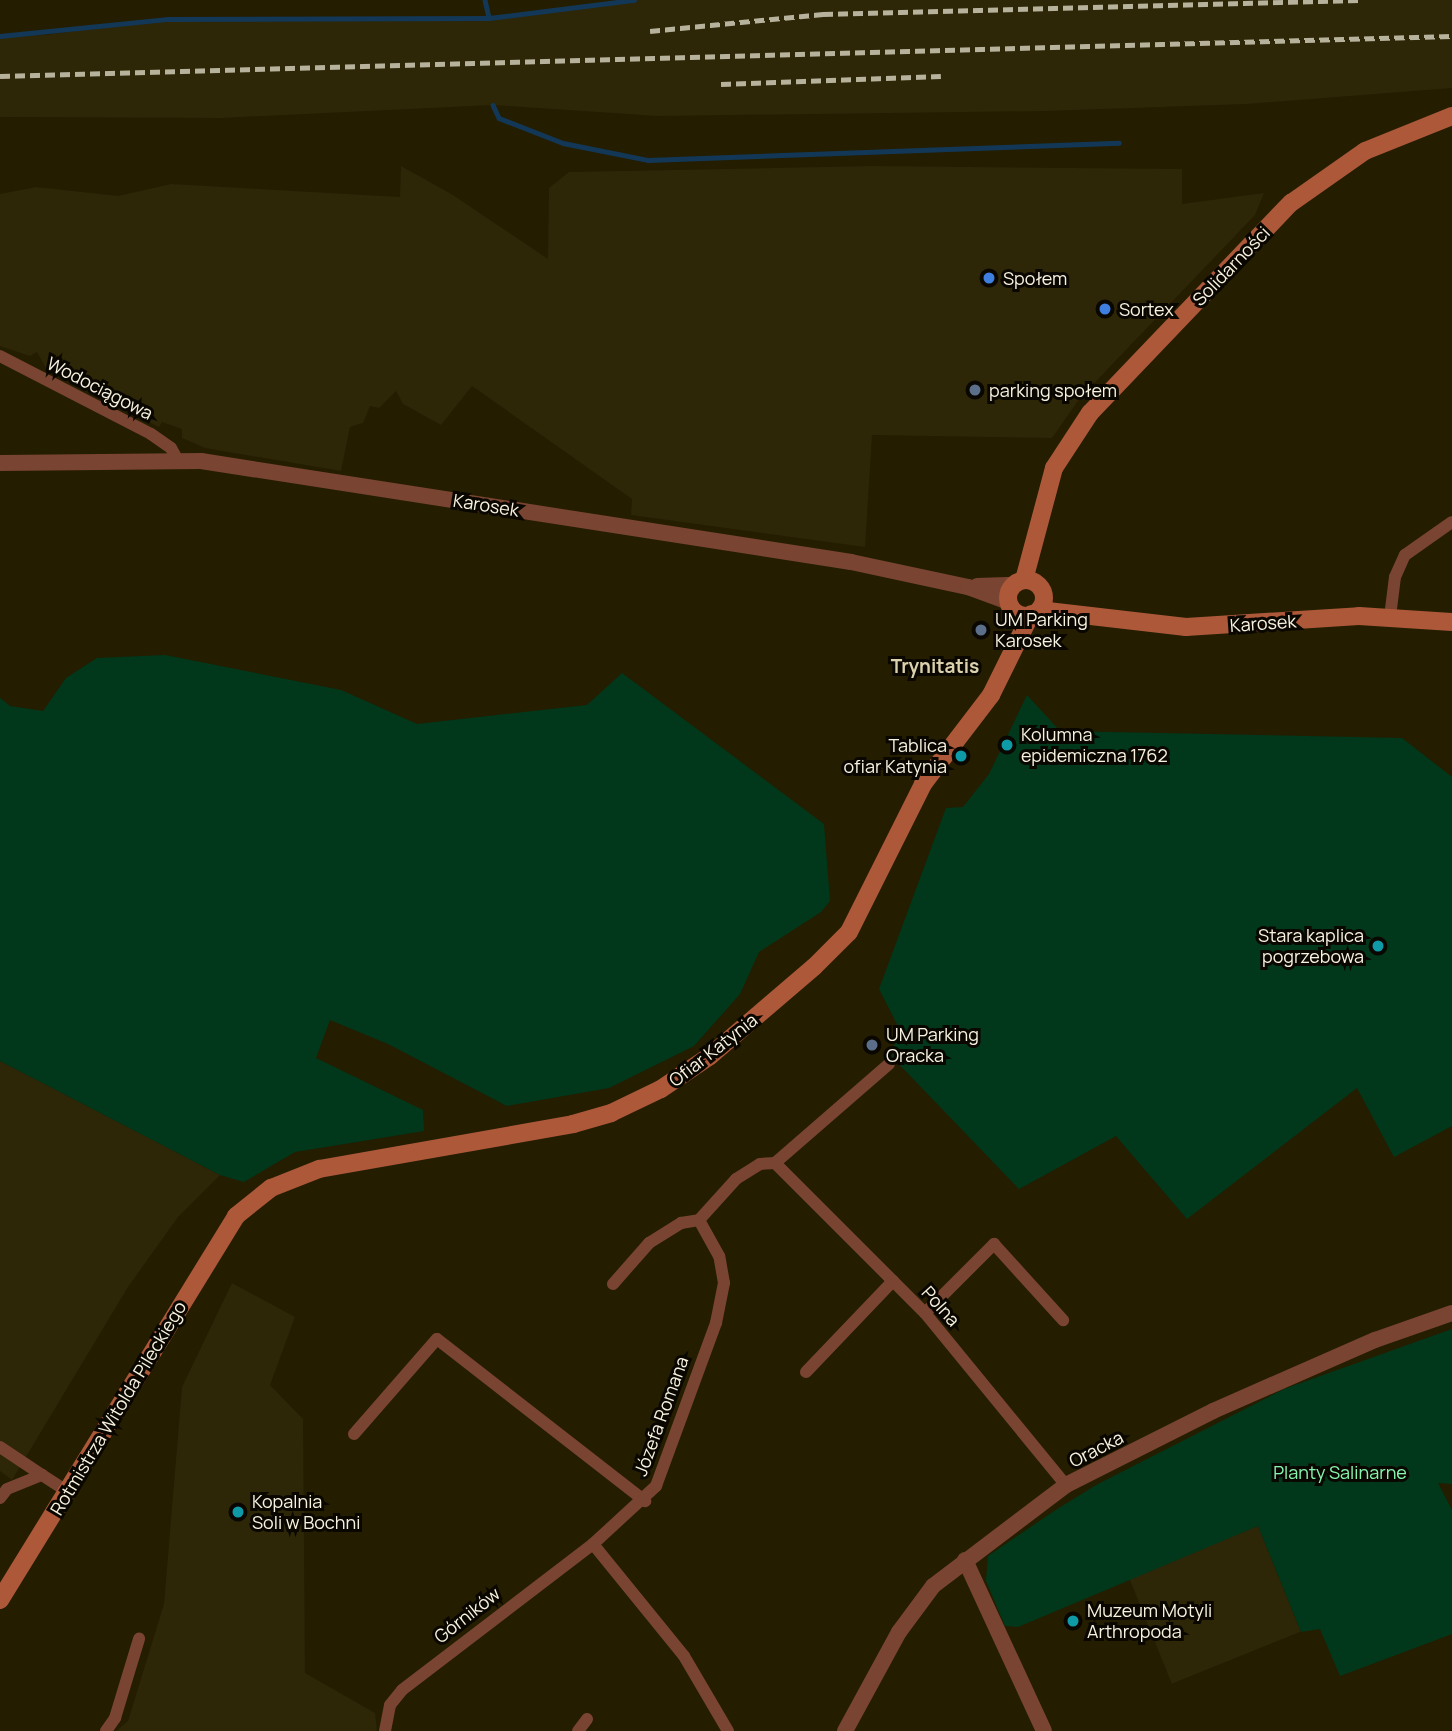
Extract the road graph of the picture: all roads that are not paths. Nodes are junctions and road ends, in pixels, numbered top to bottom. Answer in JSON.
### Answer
{"nodes":[{"id":1,"x":1452,"y":116,"type":"edge"},
{"id":2,"x":0,"y":356,"type":"edge"},
{"id":3,"x":177,"y":459,"type":"junction"},
{"id":4,"x":0,"y":463,"type":"edge"},
{"id":5,"x":1452,"y":522,"type":"edge"},
{"id":6,"x":1027,"y":598,"type":"junction"},
{"id":7,"x":1390,"y":617,"type":"junction"},
{"id":8,"x":1452,"y":622,"type":"edge"},
{"id":9,"x":889,"y":1064,"type":"dead end"},
{"id":10,"x":775,"y":1163,"type":"junction"},
{"id":11,"x":236,"y":1216,"type":"joint"},
{"id":12,"x":698,"y":1220,"type":"junction"},
{"id":13,"x":892,"y":1281,"type":"junction"},
{"id":14,"x":613,"y":1284,"type":"dead end"},
{"id":15,"x":925,"y":1312,"type":"junction"},
{"id":16,"x":1452,"y":1313,"type":"edge"},
{"id":17,"x":1063,"y":1320,"type":"dead end"},
{"id":18,"x":806,"y":1372,"type":"dead end"},
{"id":19,"x":355,"y":1434,"type":"dead end"},
{"id":20,"x":0,"y":1447,"type":"edge"},
{"id":21,"x":41,"y":1475,"type":"junction"},
{"id":22,"x":1066,"y":1485,"type":"junction"},
{"id":23,"x":68,"y":1492,"type":"junction"},
{"id":24,"x":0,"y":1498,"type":"edge"},
{"id":25,"x":645,"y":1501,"type":"junction"},
{"id":26,"x":593,"y":1544,"type":"junction"},
{"id":27,"x":965,"y":1560,"type":"junction"},
{"id":28,"x":0,"y":1600,"type":"edge"},
{"id":29,"x":139,"y":1639,"type":"dead end"},
{"id":30,"x":587,"y":1719,"type":"dead end"},
{"id":31,"x":106,"y":1731,"type":"edge"},
{"id":32,"x":385,"y":1731,"type":"edge"},
{"id":33,"x":578,"y":1731,"type":"edge"},
{"id":34,"x":728,"y":1731,"type":"edge"},
{"id":35,"x":845,"y":1731,"type":"edge"},
{"id":36,"x":1044,"y":1731,"type":"edge"}],
"edges":[{"from":1,"to":6,"type":"main road","name":"Solidarności"},
{"from":2,"to":3,"type":"street","name":"Wodociągowa"},
{"from":3,"to":4,"type":"street","name":"Karosek"},
{"from":3,"to":6,"type":"street","name":"Karosek"},
{"from":5,"to":7,"type":"street"},
{"from":6,"to":7,"type":"main road","name":"Karosek"},
{"from":6,"to":11,"type":"main road","name":"Ofiar Katynia"},
{"from":7,"to":8,"type":"main road","name":"Karosek"},
{"from":9,"to":10,"type":"street"},
{"from":10,"to":12,"type":"street"},
{"from":10,"to":13,"type":"street","name":"Polna"},
{"from":11,"to":23,"type":"main road","name":"Rotmistrza Witolda Pileckiego"},
{"from":12,"to":14,"type":"street"},
{"from":12,"to":25,"type":"street","name":"Józefa Romana"},
{"from":13,"to":15,"type":"street","name":"Polna"},
{"from":13,"to":18,"type":"street"},
{"from":15,"to":17,"type":"street"},
{"from":15,"to":22,"type":"street","name":"Polna"},
{"from":16,"to":22,"type":"street","name":"Oracka"},
{"from":19,"to":25,"type":"street"},
{"from":20,"to":21,"type":"street"},
{"from":21,"to":23,"type":"street"},
{"from":21,"to":24,"type":"street"},
{"from":22,"to":27,"type":"street","name":"Oracka"},
{"from":23,"to":28,"type":"main road","name":"Rotmistrza Witolda Pileckiego"},
{"from":25,"to":26,"type":"street","name":"Józefa Romana"},
{"from":26,"to":32,"type":"street","name":"Górników"},
{"from":26,"to":34,"type":"street"},
{"from":27,"to":35,"type":"street","name":"Oracka"},
{"from":27,"to":36,"type":"street"},
{"from":29,"to":31,"type":"street"},
{"from":30,"to":33,"type":"street"}]}
